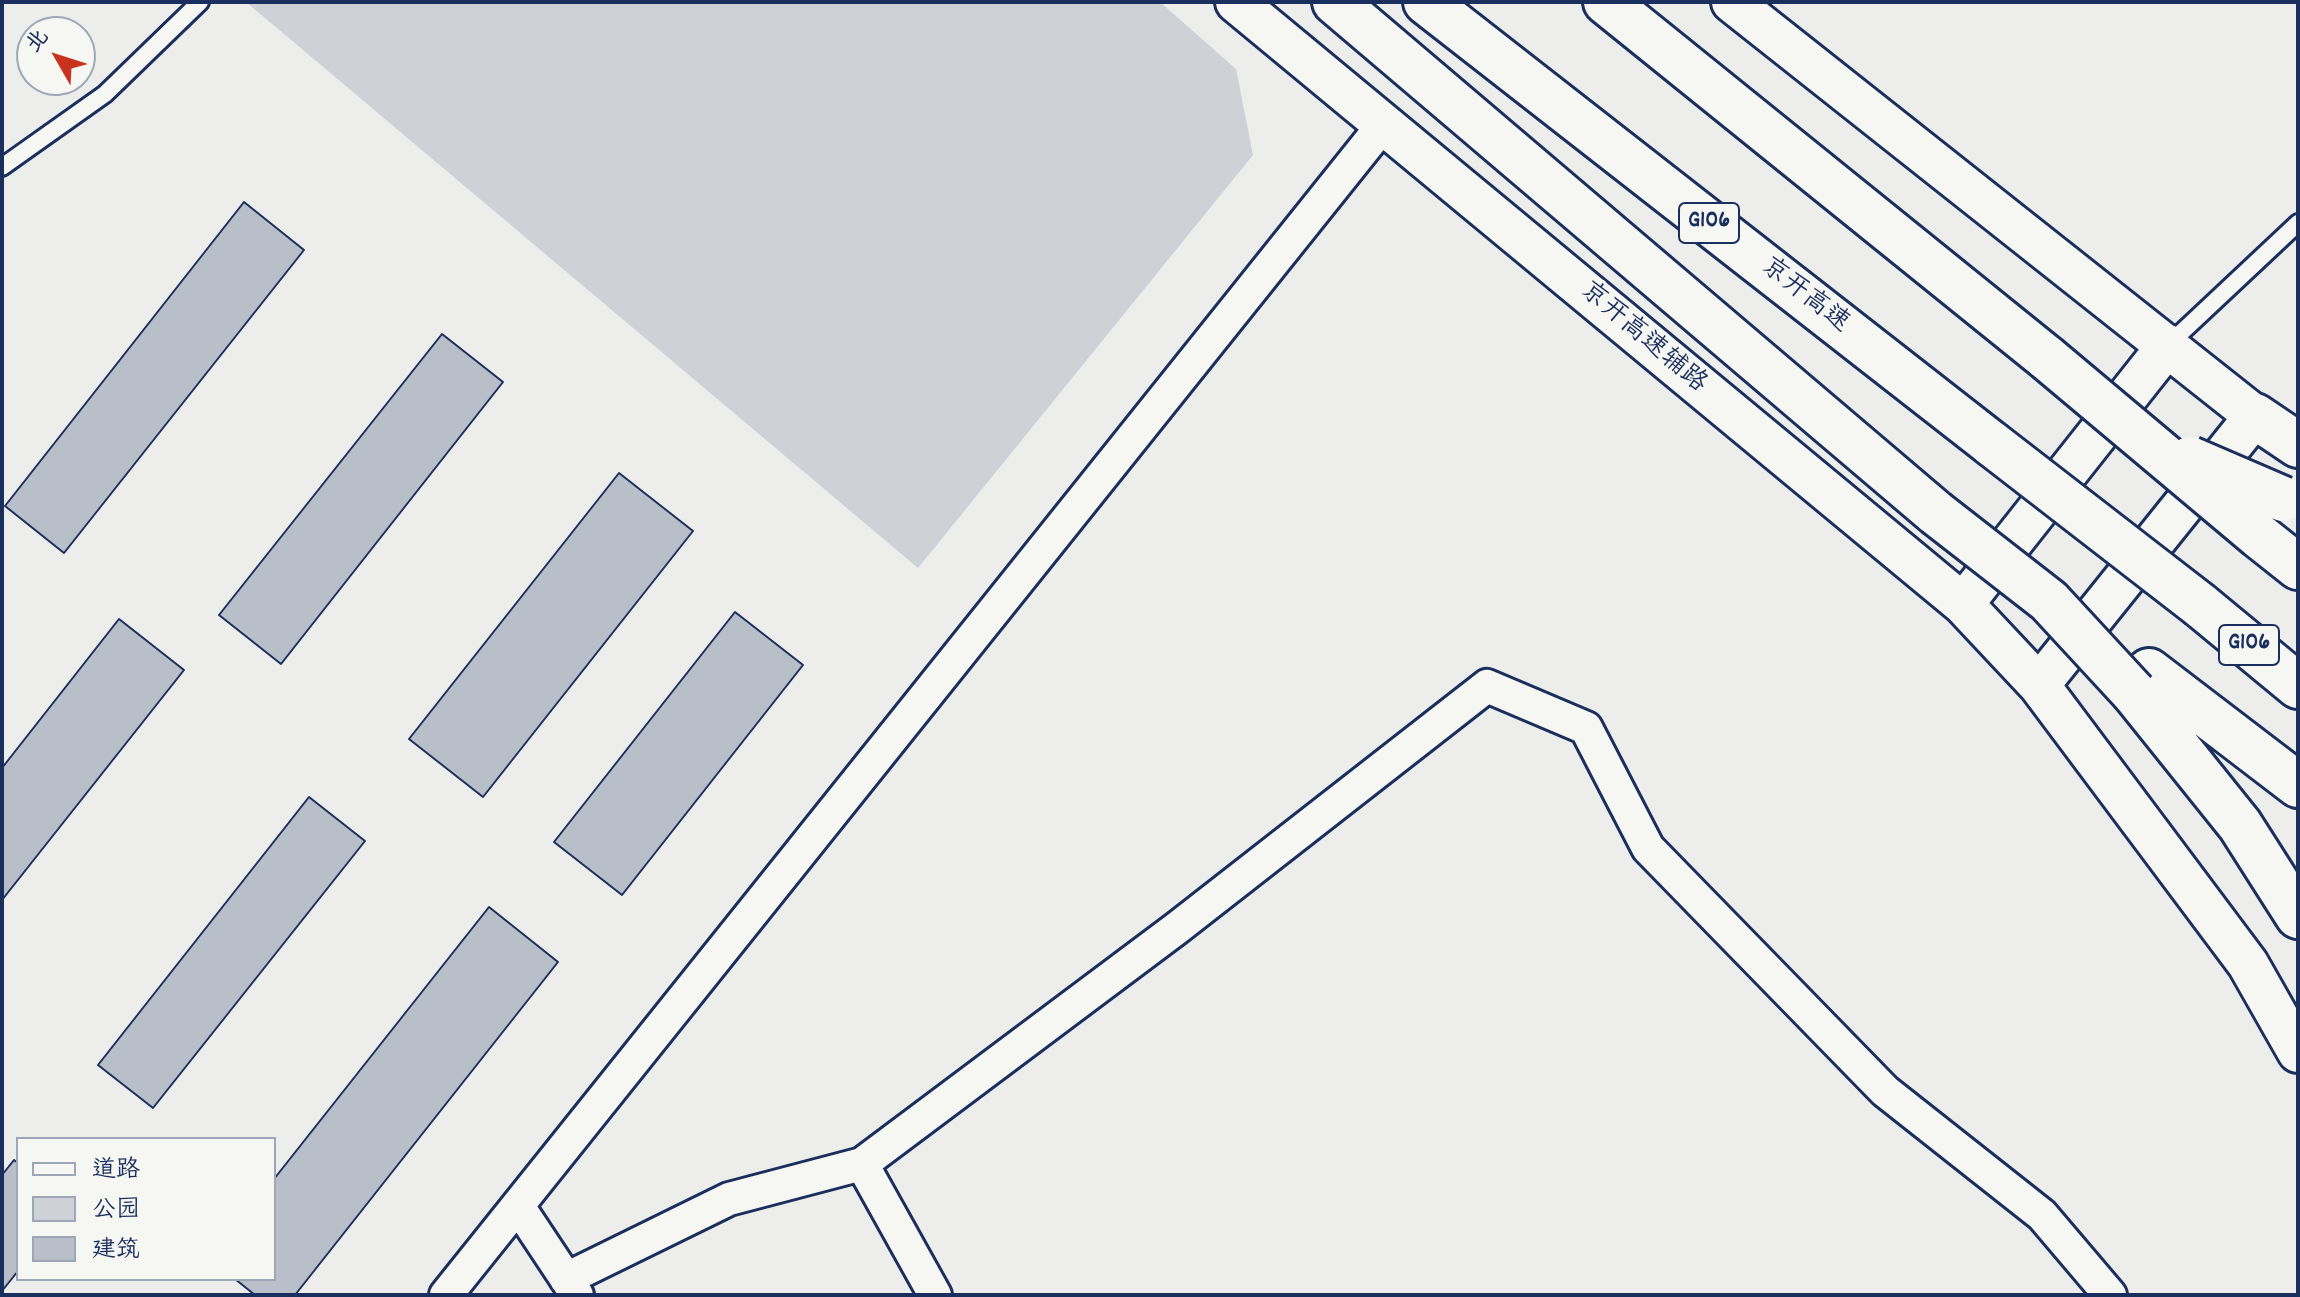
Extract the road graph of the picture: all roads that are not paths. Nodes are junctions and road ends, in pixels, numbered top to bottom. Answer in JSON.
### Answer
{"nodes":[{"id":1,"x":200,"y":2,"type":"edge"},
{"id":2,"x":1236,"y":2,"type":"edge"},
{"id":3,"x":1335,"y":2,"type":"edge"},
{"id":4,"x":1426,"y":2,"type":"edge"},
{"id":5,"x":1606,"y":2,"type":"edge"},
{"id":6,"x":1732,"y":2,"type":"edge"},
{"id":7,"x":1383,"y":125,"type":"junction"},
{"id":8,"x":2,"y":167,"type":"edge"},
{"id":9,"x":2298,"y":223,"type":"edge"},
{"id":10,"x":2168,"y":345,"type":"junction"},
{"id":11,"x":2255,"y":416,"type":"junction"},
{"id":12,"x":2151,"y":442,"type":"junction"},
{"id":13,"x":2298,"y":445,"type":"edge"},
{"id":14,"x":2291,"y":502,"type":"edge"},
{"id":15,"x":2298,"y":567,"type":"edge"},
{"id":16,"x":1963,"y":604,"type":"junction"},
{"id":17,"x":2142,"y":682,"type":"junction"},
{"id":18,"x":2039,"y":685,"type":"junction"},
{"id":19,"x":2298,"y":686,"type":"edge"},
{"id":20,"x":2298,"y":785,"type":"edge"},
{"id":21,"x":2298,"y":916,"type":"edge"},
{"id":22,"x":2298,"y":1052,"type":"edge"},
{"id":23,"x":862,"y":1164,"type":"junction"},
{"id":24,"x":518,"y":1206,"type":"junction"},
{"id":25,"x":572,"y":1287,"type":"edge"},
{"id":26,"x":446,"y":1295,"type":"edge"},
{"id":27,"x":935,"y":1295,"type":"edge"},
{"id":28,"x":2110,"y":1295,"type":"edge"}],
"edges":[{"from":1,"to":8,"type":"lane"},
{"from":2,"to":7,"type":"street","name":"京开高速辅路"},
{"from":3,"to":17,"type":"main road","bridge":true},
{"from":4,"to":19,"type":"main road","name":"京开高速","number":"G106","bridge":true},
{"from":5,"to":12,"type":"main road","bridge":true},
{"from":6,"to":10,"type":"street"},
{"from":7,"to":16,"type":"street","name":"京开高速辅路"},
{"from":7,"to":24,"type":"street"},
{"from":9,"to":10,"type":"lane"},
{"from":10,"to":11,"type":"street"},
{"from":10,"to":16,"type":"street"},
{"from":11,"to":13,"type":"main road"},
{"from":11,"to":18,"type":"street"},
{"from":12,"to":14,"type":"main road","bridge":true},
{"from":12,"to":15,"type":"main road","bridge":true},
{"from":16,"to":18,"type":"street","name":"京开高速辅路"},
{"from":17,"to":20,"type":"main road"},
{"from":17,"to":21,"type":"main road"},
{"from":18,"to":22,"type":"street","name":"京开高速辅路"},
{"from":23,"to":25,"type":"street"},
{"from":23,"to":27,"type":"street"},
{"from":23,"to":28,"type":"street"},
{"from":24,"to":25,"type":"street"},
{"from":24,"to":26,"type":"street"}]}
